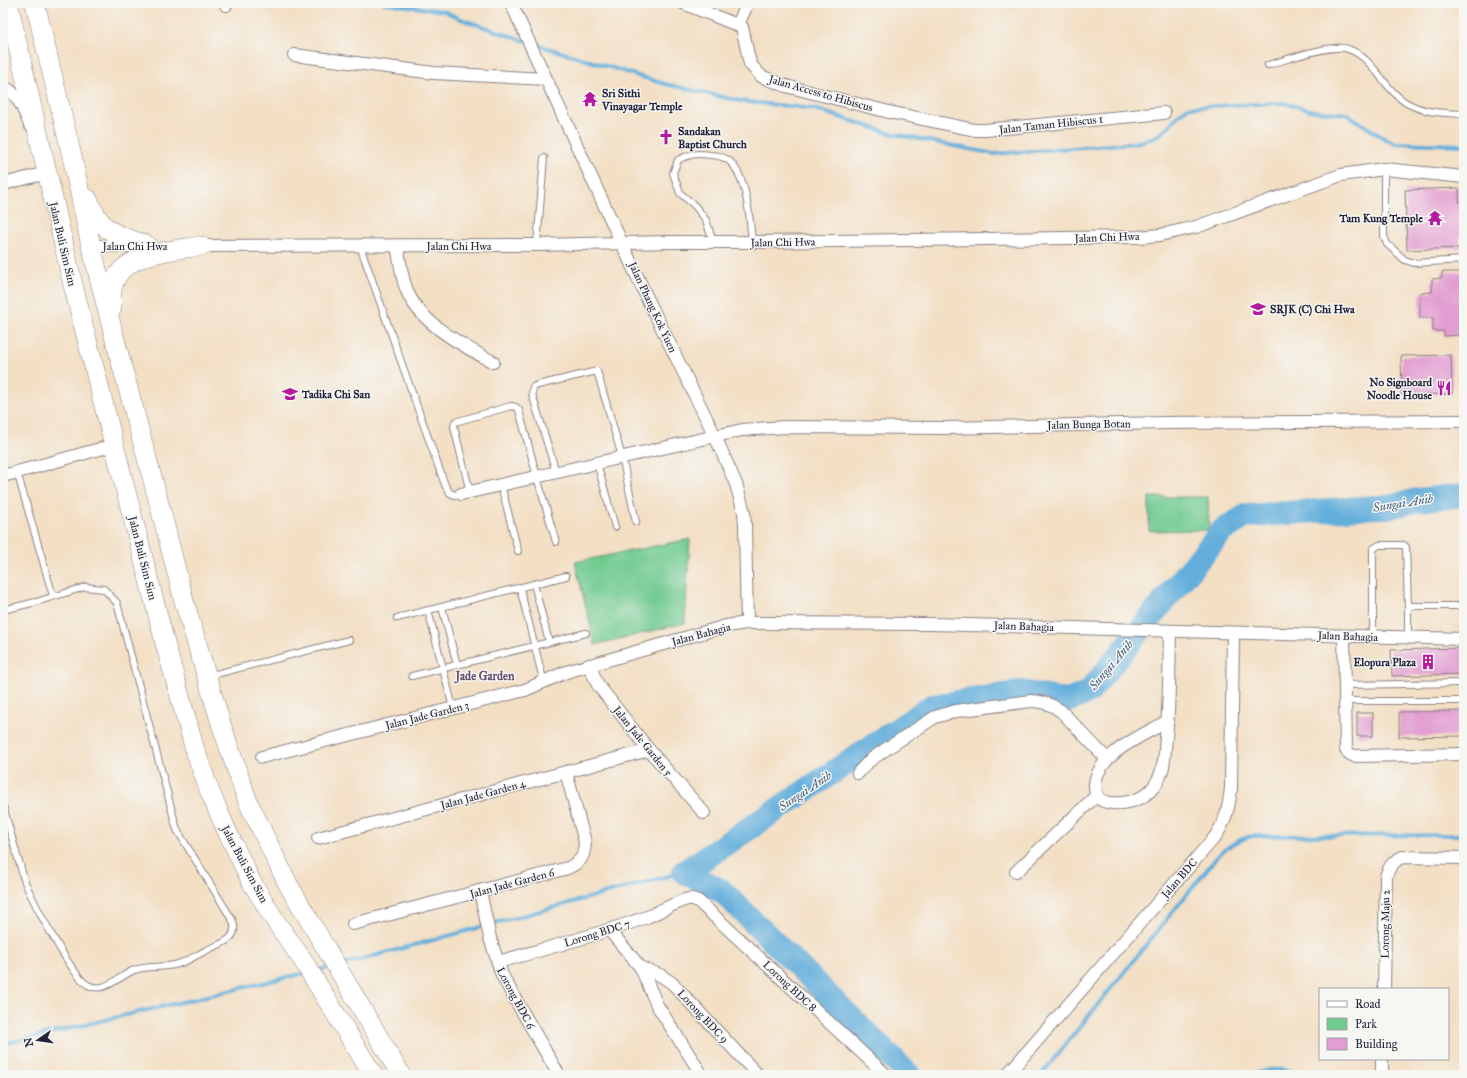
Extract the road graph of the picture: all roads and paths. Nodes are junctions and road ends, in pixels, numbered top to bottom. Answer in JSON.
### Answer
{"nodes":[{"id":1,"x":8,"y":3,"type":"edge"},
{"id":2,"x":35,"y":3,"type":"edge"},
{"id":3,"x":511,"y":3,"type":"edge"},
{"id":4,"x":682,"y":3,"type":"edge"},
{"id":5,"x":748,"y":3,"type":"edge"},
{"id":6,"x":738,"y":24,"type":"junction"},
{"id":7,"x":294,"y":56,"type":"dead end"},
{"id":8,"x":1268,"y":65,"type":"dead end"},
{"id":9,"x":546,"y":79,"type":"junction"},
{"id":10,"x":3,"y":87,"type":"edge"},
{"id":11,"x":1164,"y":113,"type":"dead end"},
{"id":12,"x":1464,"y":114,"type":"edge"},
{"id":13,"x":939,"y":123,"type":"joint"},
{"id":14,"x":40,"y":146,"type":"junction"},
{"id":15,"x":72,"y":156,"type":"junction"},
{"id":16,"x":544,"y":158,"type":"dead end"},
{"id":17,"x":1384,"y":169,"type":"junction"},
{"id":18,"x":47,"y":172,"type":"junction"},
{"id":19,"x":1464,"y":176,"type":"edge"},
{"id":20,"x":3,"y":184,"type":"edge"},
{"id":21,"x":713,"y":242,"type":"junction"},
{"id":22,"x":752,"y":242,"type":"junction"},
{"id":23,"x":622,"y":243,"type":"junction"},
{"id":24,"x":537,"y":245,"type":"junction"},
{"id":25,"x":91,"y":246,"type":"junction"},
{"id":26,"x":148,"y":246,"type":"junction"},
{"id":27,"x":201,"y":246,"type":"junction"},
{"id":28,"x":360,"y":246,"type":"junction"},
{"id":29,"x":397,"y":246,"type":"junction"},
{"id":30,"x":1464,"y":260,"type":"edge"},
{"id":31,"x":114,"y":336,"type":"junction"},
{"id":32,"x":86,"y":337,"type":"junction"},
{"id":33,"x":493,"y":362,"type":"dead end"},
{"id":34,"x":1464,"y":421,"type":"edge"},
{"id":35,"x":715,"y":436,"type":"junction"},
{"id":36,"x":114,"y":445,"type":"junction"},
{"id":37,"x":622,"y":457,"type":"junction"},
{"id":38,"x":597,"y":463,"type":"junction"},
{"id":39,"x":17,"y":472,"type":"junction"},
{"id":40,"x":556,"y":472,"type":"junction"},
{"id":41,"x":3,"y":476,"type":"edge"},
{"id":42,"x":537,"y":477,"type":"junction"},
{"id":43,"x":500,"y":485,"type":"junction"},
{"id":44,"x":466,"y":493,"type":"junction"},
{"id":45,"x":160,"y":507,"type":"junction"},
{"id":46,"x":636,"y":522,"type":"dead end"},
{"id":47,"x":615,"y":527,"type":"dead end"},
{"id":48,"x":556,"y":542,"type":"dead end"},
{"id":49,"x":518,"y":551,"type":"dead end"},
{"id":50,"x":566,"y":576,"type":"dead end"},
{"id":51,"x":534,"y":584,"type":"junction"},
{"id":52,"x":520,"y":588,"type":"junction"},
{"id":53,"x":53,"y":596,"type":"junction"},
{"id":54,"x":1408,"y":606,"type":"junction"},
{"id":55,"x":1464,"y":606,"type":"edge"},
{"id":56,"x":442,"y":607,"type":"junction"},
{"id":57,"x":3,"y":610,"type":"edge"},
{"id":58,"x":428,"y":610,"type":"junction"},
{"id":59,"x":157,"y":612,"type":"junction"},
{"id":60,"x":397,"y":618,"type":"dead end"},
{"id":61,"x":747,"y":623,"type":"junction"},
{"id":62,"x":1170,"y":631,"type":"junction"},
{"id":63,"x":586,"y":633,"type":"dead end"},
{"id":64,"x":1233,"y":633,"type":"junction"},
{"id":65,"x":1344,"y":636,"type":"junction"},
{"id":66,"x":1373,"y":637,"type":"junction"},
{"id":67,"x":1408,"y":638,"type":"junction"},
{"id":68,"x":1464,"y":639,"type":"edge"},
{"id":69,"x":349,"y":640,"type":"dead end"},
{"id":70,"x":549,"y":642,"type":"junction"},
{"id":71,"x":535,"y":645,"type":"junction"},
{"id":72,"x":457,"y":665,"type":"junction"},
{"id":73,"x":589,"y":665,"type":"junction"},
{"id":74,"x":443,"y":669,"type":"junction"},
{"id":75,"x":206,"y":676,"type":"junction"},
{"id":76,"x":412,"y":676,"type":"dead end"},
{"id":77,"x":544,"y":683,"type":"junction"},
{"id":78,"x":1464,"y":683,"type":"edge"},
{"id":79,"x":1345,"y":685,"type":"junction"},
{"id":80,"x":1464,"y":700,"type":"edge"},
{"id":81,"x":1346,"y":702,"type":"junction"},
{"id":82,"x":453,"y":708,"type":"junction"},
{"id":83,"x":1168,"y":721,"type":"junction"},
{"id":84,"x":649,"y":750,"type":"junction"},
{"id":85,"x":1464,"y":754,"type":"edge"},
{"id":86,"x":262,"y":756,"type":"dead end"},
{"id":87,"x":1107,"y":759,"type":"junction"},
{"id":88,"x":566,"y":772,"type":"junction"},
{"id":89,"x":858,"y":773,"type":"dead end"},
{"id":90,"x":1096,"y":795,"type":"junction"},
{"id":91,"x":3,"y":806,"type":"edge"},
{"id":92,"x":704,"y":813,"type":"dead end"},
{"id":93,"x":318,"y":838,"type":"dead end"},
{"id":94,"x":1464,"y":858,"type":"edge"},
{"id":95,"x":1016,"y":872,"type":"dead end"},
{"id":96,"x":480,"y":891,"type":"junction"},
{"id":97,"x":693,"y":899,"type":"joint"},
{"id":98,"x":353,"y":924,"type":"dead end"},
{"id":99,"x":610,"y":931,"type":"junction"},
{"id":100,"x":498,"y":962,"type":"junction"},
{"id":101,"x":642,"y":968,"type":"junction"},
{"id":102,"x":1384,"y":988,"type":"edge"},
{"id":103,"x":1012,"y":1073,"type":"edge"},
{"id":104,"x":372,"y":1075,"type":"edge"},
{"id":105,"x":402,"y":1075,"type":"edge"},
{"id":106,"x":559,"y":1075,"type":"edge"},
{"id":107,"x":702,"y":1075,"type":"edge"},
{"id":108,"x":758,"y":1075,"type":"edge"},
{"id":109,"x":886,"y":1075,"type":"edge"}],
"edges":[{"from":1,"to":14,"type":"main road","name":"Jalan Buli Sim Sim"},
{"from":2,"to":15,"type":"main road"},
{"from":3,"to":9,"type":"street","name":"Jalan Phang Kok Yuen"},
{"from":4,"to":6,"type":"street"},
{"from":5,"to":6,"type":"street"},
{"from":6,"to":13,"type":"street","name":"Jalan Access to Hibiscus"},
{"from":7,"to":9,"type":"street"},
{"from":8,"to":12,"type":"lane"},
{"from":9,"to":23,"type":"street","name":"Jalan Phang Kok Yuen"},
{"from":10,"to":14,"type":"street"},
{"from":11,"to":13,"type":"street","name":"Jalan Taman Hibiscus 1"},
{"from":14,"to":18,"type":"main road","name":"Jalan Buli Sim Sim"},
{"from":15,"to":25,"type":"main road"},
{"from":15,"to":26,"type":"main road"},
{"from":16,"to":24,"type":"lane"},
{"from":17,"to":19,"type":"street","name":"Jalan Chi Hwa"},
{"from":17,"to":22,"type":"street","name":"Jalan Chi Hwa"},
{"from":17,"to":30,"type":"lane"},
{"from":18,"to":20,"type":"street"},
{"from":18,"to":32,"type":"main road","name":"Jalan Buli Sim Sim"},
{"from":21,"to":22,"type":"street","name":"Jalan Chi Hwa"},
{"from":21,"to":22,"type":"lane"},
{"from":21,"to":23,"type":"street","name":"Jalan Chi Hwa"},
{"from":23,"to":24,"type":"street","name":"Jalan Chi Hwa"},
{"from":23,"to":35,"type":"street","name":"Jalan Phang Kok Yuen"},
{"from":24,"to":29,"type":"street","name":"Jalan Chi Hwa"},
{"from":25,"to":26,"type":"street","name":"Jalan Chi Hwa"},
{"from":25,"to":31,"type":"main road"},
{"from":25,"to":32,"type":"main road"},
{"from":26,"to":27,"type":"street","name":"Jalan Chi Hwa"},
{"from":27,"to":28,"type":"street","name":"Jalan Chi Hwa"},
{"from":27,"to":31,"type":"main road"},
{"from":28,"to":29,"type":"street","name":"Jalan Chi Hwa"},
{"from":28,"to":44,"type":"lane"},
{"from":29,"to":33,"type":"street"},
{"from":31,"to":45,"type":"main road"},
{"from":32,"to":36,"type":"main road","name":"Jalan Buli Sim Sim"},
{"from":34,"to":35,"type":"street","name":"Jalan Bunga Botan"},
{"from":35,"to":37,"type":"street","name":"Jalan Bunga Botan"},
{"from":35,"to":61,"type":"street","name":"Jalan Phang Kok Yuen"},
{"from":36,"to":39,"type":"street"},
{"from":36,"to":59,"type":"main road","name":"Jalan Buli Sim Sim"},
{"from":37,"to":38,"type":"street","name":"Jalan Bunga Botan"},
{"from":37,"to":40,"type":"lane"},
{"from":37,"to":46,"type":"lane"},
{"from":38,"to":40,"type":"street","name":"Jalan Bunga Botan"},
{"from":38,"to":47,"type":"lane"},
{"from":39,"to":41,"type":"street"},
{"from":39,"to":53,"type":"lane"},
{"from":40,"to":42,"type":"street","name":"Jalan Bunga Botan"},
{"from":42,"to":43,"type":"street","name":"Jalan Bunga Botan"},
{"from":42,"to":44,"type":"lane"},
{"from":42,"to":48,"type":"lane"},
{"from":43,"to":44,"type":"street","name":"Jalan Bunga Botan"},
{"from":43,"to":49,"type":"lane"},
{"from":45,"to":59,"type":"main road"},
{"from":45,"to":75,"type":"main road"},
{"from":50,"to":51,"type":"lane"},
{"from":51,"to":52,"type":"lane"},
{"from":51,"to":70,"type":"lane"},
{"from":52,"to":56,"type":"lane"},
{"from":52,"to":71,"type":"lane"},
{"from":53,"to":57,"type":"lane"},
{"from":53,"to":91,"type":"lane"},
{"from":54,"to":55,"type":"lane"},
{"from":54,"to":66,"type":"lane"},
{"from":54,"to":67,"type":"lane"},
{"from":56,"to":58,"type":"lane"},
{"from":56,"to":72,"type":"lane"},
{"from":58,"to":60,"type":"lane"},
{"from":58,"to":74,"type":"lane"},
{"from":59,"to":104,"type":"main road","name":"Jalan Buli Sim Sim"},
{"from":61,"to":62,"type":"street","name":"Jalan Bahagia"},
{"from":61,"to":73,"type":"street","name":"Jalan Bahagia"},
{"from":62,"to":64,"type":"street","name":"Jalan Bahagia"},
{"from":62,"to":83,"type":"street"},
{"from":63,"to":70,"type":"lane"},
{"from":64,"to":65,"type":"street","name":"Jalan Bahagia"},
{"from":64,"to":103,"type":"street","name":"Jalan BDC"},
{"from":65,"to":66,"type":"street","name":"Jalan Bahagia"},
{"from":65,"to":79,"type":"street"},
{"from":66,"to":67,"type":"street","name":"Jalan Bahagia"},
{"from":67,"to":68,"type":"street","name":"Jalan Bahagia"},
{"from":69,"to":75,"type":"lane"},
{"from":70,"to":71,"type":"lane"},
{"from":71,"to":72,"type":"lane"},
{"from":71,"to":77,"type":"lane"},
{"from":72,"to":74,"type":"lane"},
{"from":73,"to":77,"type":"street","name":"Jalan Jade Garden 3"},
{"from":73,"to":84,"type":"street","name":"Jalan Jade Garden 5"},
{"from":74,"to":76,"type":"lane"},
{"from":74,"to":82,"type":"lane"},
{"from":75,"to":105,"type":"main road"},
{"from":77,"to":82,"type":"street","name":"Jalan Jade Garden 3"},
{"from":78,"to":79,"type":"lane"},
{"from":79,"to":81,"type":"street"},
{"from":80,"to":81,"type":"lane"},
{"from":81,"to":85,"type":"street"},
{"from":82,"to":86,"type":"street","name":"Jalan Jade Garden 3"},
{"from":83,"to":87,"type":"street"},
{"from":83,"to":90,"type":"street"},
{"from":84,"to":88,"type":"street","name":"Jalan Jade Garden 4"},
{"from":84,"to":92,"type":"street","name":"Jalan Jade Garden 5"},
{"from":87,"to":89,"type":"street"},
{"from":87,"to":90,"type":"street"},
{"from":88,"to":93,"type":"street","name":"Jalan Jade Garden 4"},
{"from":88,"to":96,"type":"street","name":"Jalan Jade Garden 6"},
{"from":90,"to":95,"type":"street"},
{"from":94,"to":102,"type":"street","name":"Lorong Maju 2"},
{"from":96,"to":98,"type":"street","name":"Jalan Jade Garden 6"},
{"from":96,"to":100,"type":"street","name":"Lorong BDC 6"},
{"from":97,"to":99,"type":"street","name":"Lorong BDC 7"},
{"from":97,"to":109,"type":"street","name":"Lorong BDC 8"},
{"from":99,"to":100,"type":"street","name":"Lorong BDC 7"},
{"from":99,"to":101,"type":"street"},
{"from":100,"to":106,"type":"street","name":"Lorong BDC 6"},
{"from":101,"to":107,"type":"street"},
{"from":101,"to":108,"type":"street","name":"Lorong BDC 9"}]}
